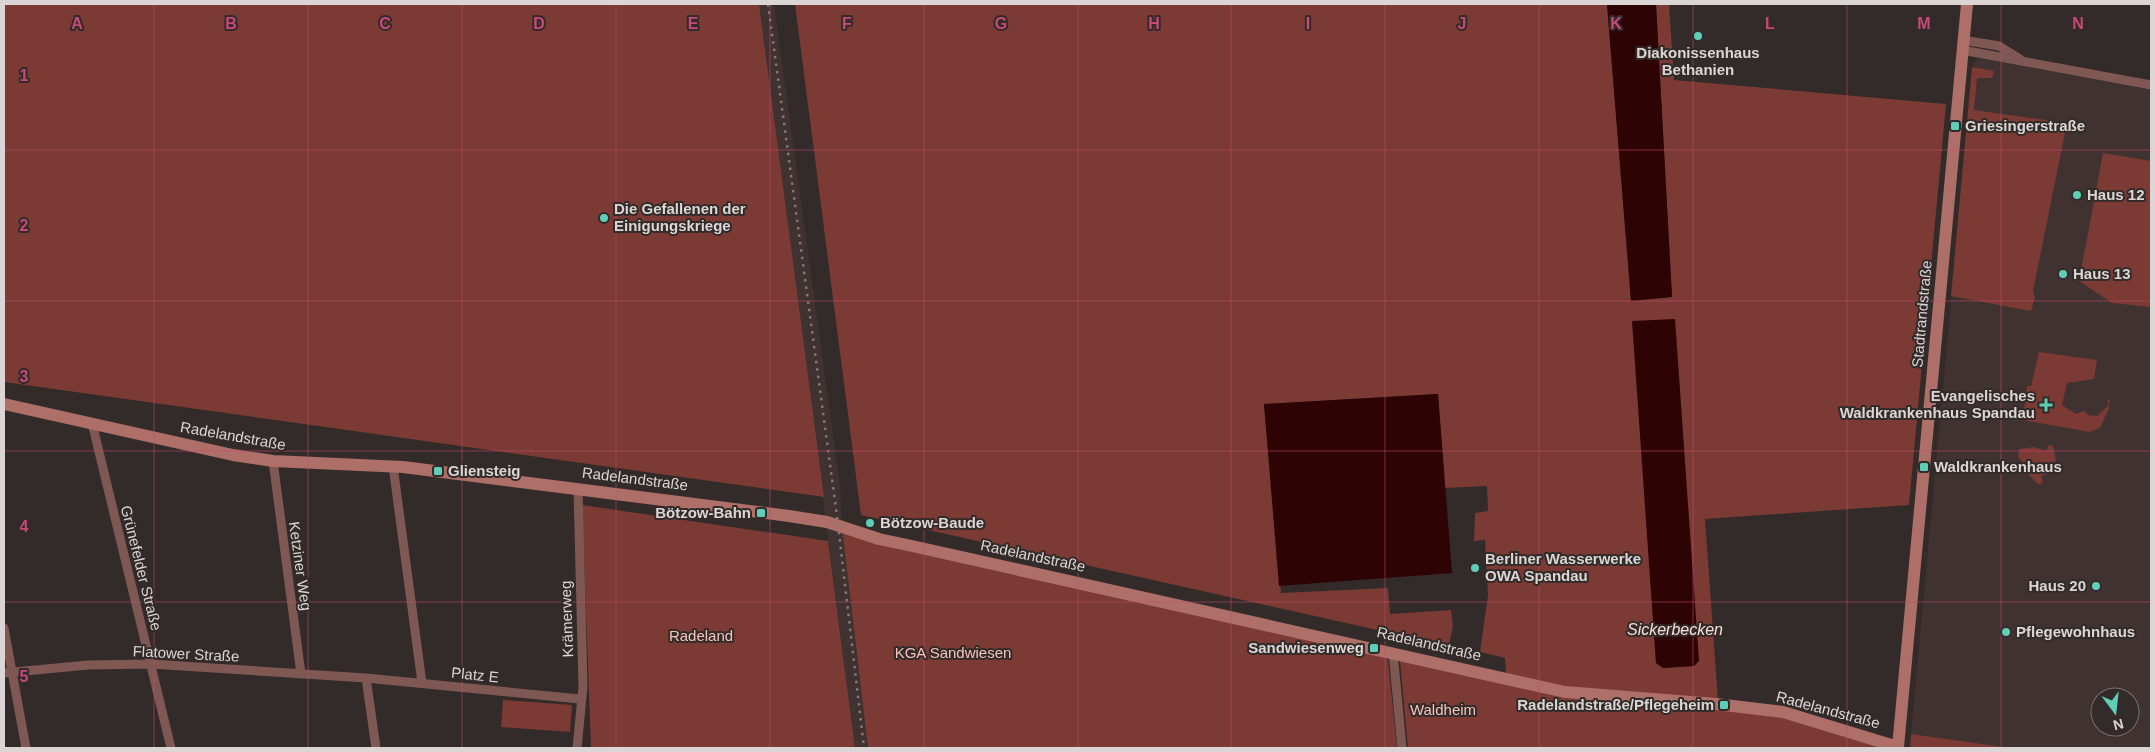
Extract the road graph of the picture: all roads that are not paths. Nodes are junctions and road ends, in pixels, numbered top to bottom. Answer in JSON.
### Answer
{"nodes":[{"id":1,"x":1967,"y":4,"type":"edge"},
{"id":2,"x":1963,"y":45,"type":"junction"},
{"id":3,"x":2151,"y":85,"type":"edge"},
{"id":4,"x":4,"y":404,"type":"edge"},
{"id":5,"x":92,"y":423,"type":"junction"},
{"id":6,"x":273,"y":461,"type":"junction"},
{"id":7,"x":393,"y":466,"type":"junction"},
{"id":8,"x":578,"y":489,"type":"junction"},
{"id":9,"x":4,"y":628,"type":"edge"},
{"id":10,"x":1392,"y":652,"type":"junction"},
{"id":11,"x":150,"y":664,"type":"junction"},
{"id":12,"x":8,"y":672,"type":"edge"},
{"id":13,"x":301,"y":674,"type":"junction"},
{"id":14,"x":366,"y":678,"type":"junction"},
{"id":15,"x":422,"y":683,"type":"junction"},
{"id":16,"x":580,"y":699,"type":"junction"},
{"id":17,"x":26,"y":748,"type":"edge"},
{"id":18,"x":171,"y":748,"type":"edge"},
{"id":19,"x":376,"y":748,"type":"edge"},
{"id":20,"x":577,"y":748,"type":"edge"},
{"id":21,"x":1402,"y":748,"type":"edge"},
{"id":22,"x":1900,"y":748,"type":"edge"}],
"edges":[{"from":1,"to":2,"type":"street","name":"Stadtrandstraße"},
{"from":2,"to":3,"type":"street"},
{"from":2,"to":22,"type":"street","name":"Stadtrandstraße"},
{"from":4,"to":5,"type":"street","name":"Radelandstraße"},
{"from":5,"to":6,"type":"street","name":"Radelandstraße"},
{"from":5,"to":11,"type":"street","name":"Grünefelder Straße"},
{"from":6,"to":7,"type":"street","name":"Radelandstraße"},
{"from":6,"to":13,"type":"street","name":"Ketziner Weg"},
{"from":7,"to":8,"type":"street","name":"Radelandstraße"},
{"from":7,"to":15,"type":"street"},
{"from":8,"to":10,"type":"street","name":"Radelandstraße"},
{"from":8,"to":16,"type":"street","name":"Krämerweg"},
{"from":9,"to":12,"type":"street"},
{"from":10,"to":21,"type":"street"},
{"from":10,"to":22,"type":"street","name":"Radelandstraße"},
{"from":11,"to":12,"type":"street","name":"Flatower Straße"},
{"from":11,"to":13,"type":"street","name":"Flatower Straße"},
{"from":11,"to":18,"type":"street","name":"Grünefelder Straße"},
{"from":12,"to":17,"type":"street"},
{"from":13,"to":14,"type":"street","name":"Flatower Straße"},
{"from":14,"to":15,"type":"street","name":"Platz E"},
{"from":14,"to":19,"type":"street"},
{"from":15,"to":16,"type":"street","name":"Platz E"},
{"from":16,"to":20,"type":"street","name":"Krämerweg"}]}
